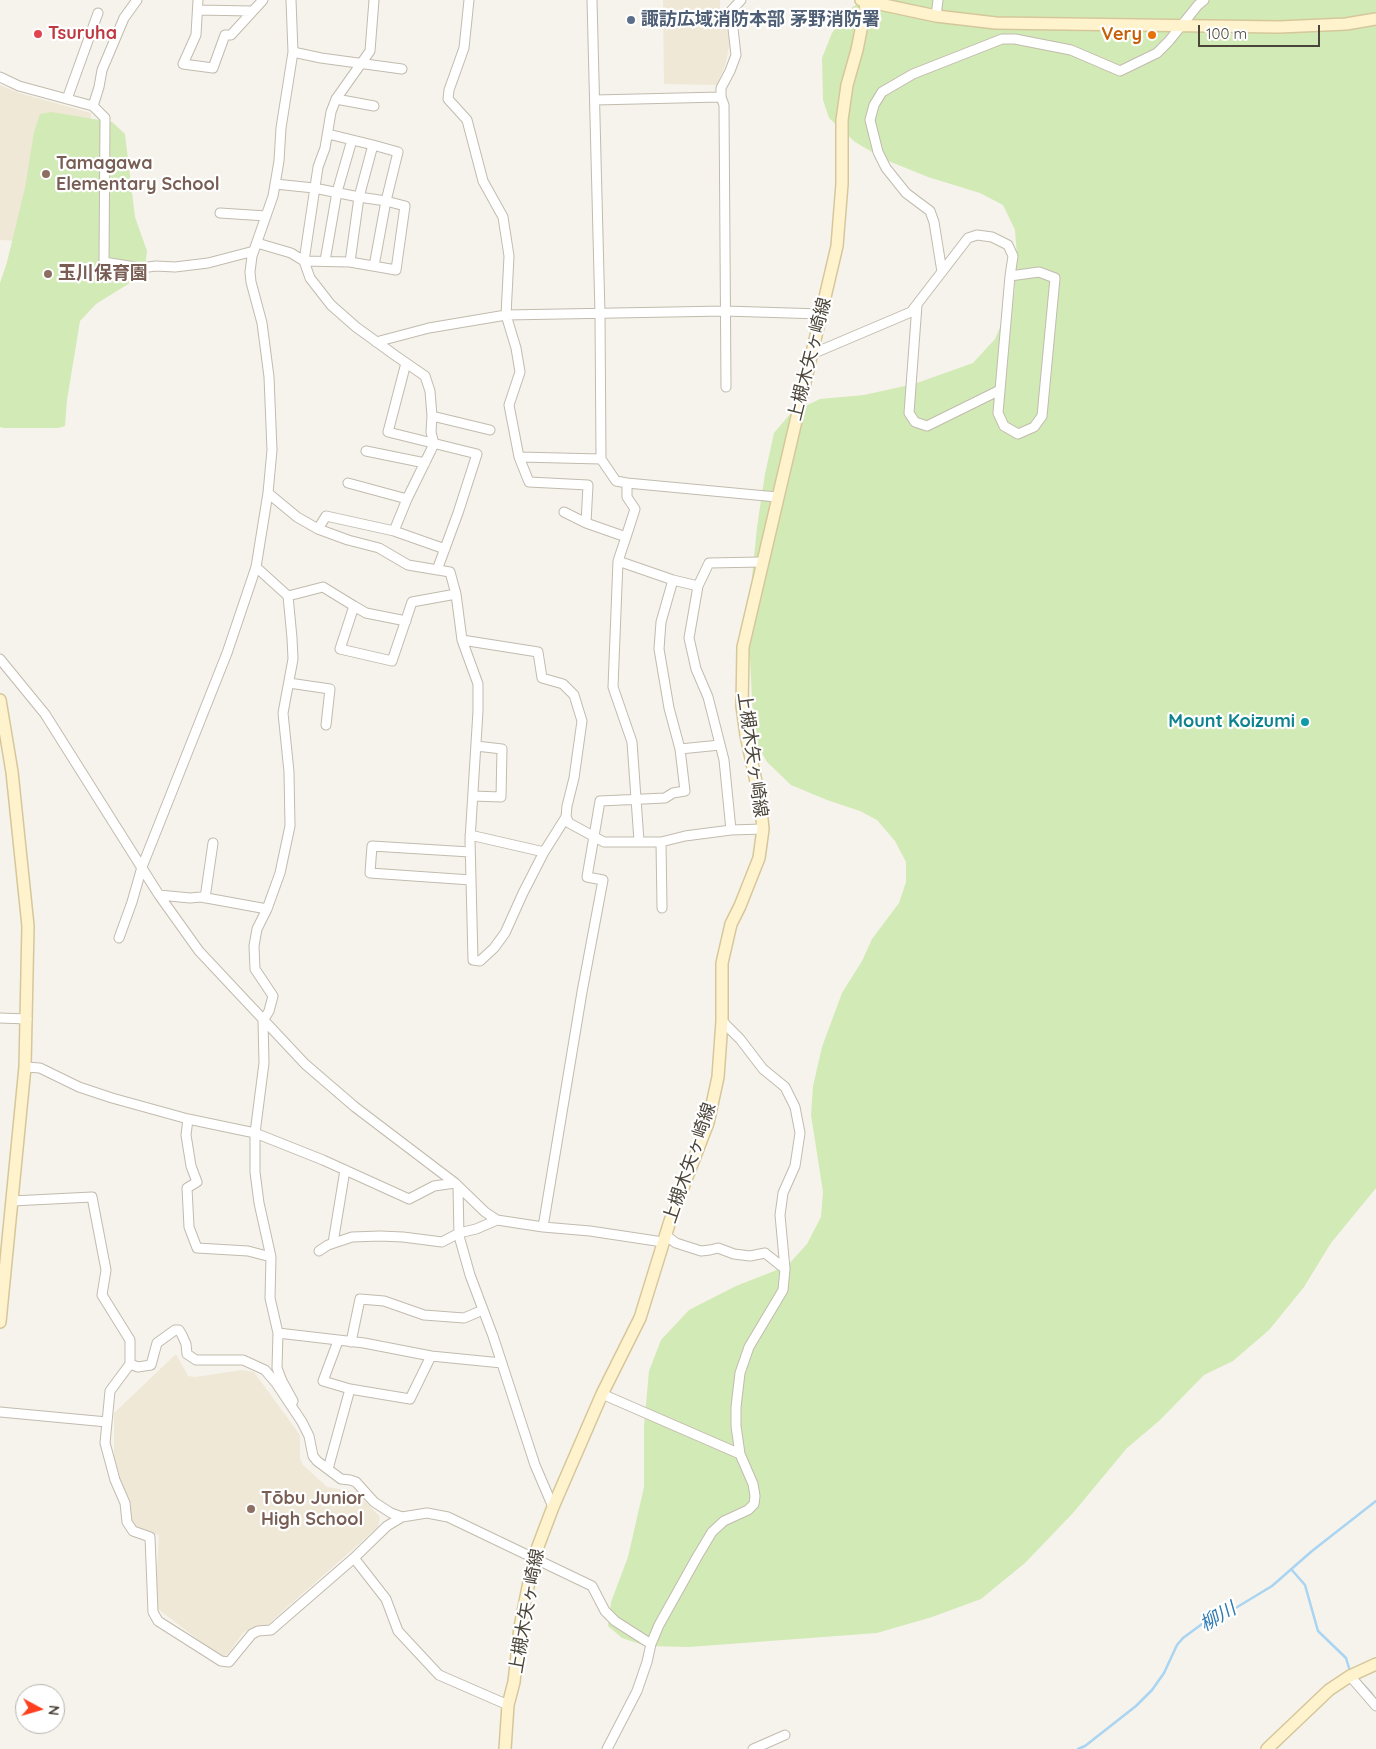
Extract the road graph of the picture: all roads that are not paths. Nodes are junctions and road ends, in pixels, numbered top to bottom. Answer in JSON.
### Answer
{"nodes":[{"id":1,"x":137,"y":0,"type":"edge"},
{"id":2,"x":198,"y":0,"type":"edge"},
{"id":3,"x":263,"y":0,"type":"edge"},
{"id":4,"x":291,"y":0,"type":"edge"},
{"id":5,"x":374,"y":0,"type":"edge"},
{"id":6,"x":469,"y":0,"type":"edge"},
{"id":7,"x":592,"y":0,"type":"edge"},
{"id":8,"x":742,"y":0,"type":"edge"},
{"id":9,"x":865,"y":0,"type":"edge"},
{"id":10,"x":938,"y":0,"type":"edge"},
{"id":11,"x":1204,"y":0,"type":"edge"},
{"id":12,"x":198,"y":10,"type":"junction"},
{"id":13,"x":252,"y":11,"type":"junction"},
{"id":14,"x":98,"y":13,"type":"dead end"},
{"id":15,"x":936,"y":16,"type":"junction"},
{"id":16,"x":1376,"y":19,"type":"edge"},
{"id":17,"x":1182,"y":25,"type":"junction"},
{"id":18,"x":293,"y":52,"type":"junction"},
{"id":19,"x":361,"y":64,"type":"junction"},
{"id":20,"x":402,"y":69,"type":"dead end"},
{"id":21,"x":0,"y":77,"type":"edge"},
{"id":22,"x":720,"y":97,"type":"junction"},
{"id":23,"x":67,"y":100,"type":"junction"},
{"id":24,"x":336,"y":100,"type":"junction"},
{"id":25,"x":595,"y":100,"type":"junction"},
{"id":26,"x":92,"y":106,"type":"junction"},
{"id":27,"x":374,"y":106,"type":"dead end"},
{"id":28,"x":328,"y":134,"type":"junction"},
{"id":29,"x":352,"y":140,"type":"junction"},
{"id":30,"x":372,"y":145,"type":"junction"},
{"id":31,"x":275,"y":184,"type":"junction"},
{"id":32,"x":314,"y":188,"type":"junction"},
{"id":33,"x":337,"y":192,"type":"junction"},
{"id":34,"x":359,"y":197,"type":"junction"},
{"id":35,"x":386,"y":201,"type":"junction"},
{"id":36,"x":220,"y":213,"type":"dead end"},
{"id":37,"x":266,"y":216,"type":"junction"},
{"id":38,"x":255,"y":247,"type":"junction"},
{"id":39,"x":304,"y":261,"type":"junction"},
{"id":40,"x":325,"y":262,"type":"junction"},
{"id":41,"x":350,"y":262,"type":"junction"},
{"id":42,"x":374,"y":266,"type":"junction"},
{"id":43,"x":942,"y":272,"type":"junction"},
{"id":44,"x":1010,"y":276,"type":"junction"},
{"id":45,"x":917,"y":305,"type":"junction"},
{"id":46,"x":725,"y":312,"type":"junction"},
{"id":47,"x":600,"y":314,"type":"junction"},
{"id":48,"x":822,"y":314,"type":"junction"},
{"id":49,"x":506,"y":315,"type":"junction"},
{"id":50,"x":376,"y":342,"type":"junction"},
{"id":51,"x":812,"y":354,"type":"junction"},
{"id":52,"x":406,"y":363,"type":"junction"},
{"id":53,"x":726,"y":387,"type":"dead end"},
{"id":54,"x":1000,"y":390,"type":"junction"},
{"id":55,"x":432,"y":416,"type":"junction"},
{"id":56,"x":490,"y":430,"type":"dead end"},
{"id":57,"x":434,"y":444,"type":"junction"},
{"id":58,"x":366,"y":451,"type":"dead end"},
{"id":59,"x":519,"y":456,"type":"junction"},
{"id":60,"x":601,"y":459,"type":"junction"},
{"id":61,"x":425,"y":463,"type":"junction"},
{"id":62,"x":627,"y":483,"type":"junction"},
{"id":63,"x":348,"y":484,"type":"dead end"},
{"id":64,"x":268,"y":493,"type":"junction"},
{"id":65,"x":777,"y":497,"type":"junction"},
{"id":66,"x":407,"y":499,"type":"junction"},
{"id":67,"x":564,"y":512,"type":"dead end"},
{"id":68,"x":586,"y":523,"type":"junction"},
{"id":69,"x":318,"y":530,"type":"junction"},
{"id":70,"x":394,"y":531,"type":"junction"},
{"id":71,"x":626,"y":537,"type":"junction"},
{"id":72,"x":444,"y":550,"type":"junction"},
{"id":73,"x":618,"y":561,"type":"junction"},
{"id":74,"x":762,"y":562,"type":"junction"},
{"id":75,"x":256,"y":567,"type":"junction"},
{"id":76,"x":437,"y":570,"type":"junction"},
{"id":77,"x":673,"y":580,"type":"junction"},
{"id":78,"x":698,"y":586,"type":"junction"},
{"id":79,"x":456,"y":594,"type":"junction"},
{"id":80,"x":288,"y":596,"type":"junction"},
{"id":81,"x":354,"y":606,"type":"junction"},
{"id":82,"x":406,"y":621,"type":"junction"},
{"id":83,"x":462,"y":640,"type":"junction"},
{"id":84,"x":0,"y":659,"type":"edge"},
{"id":85,"x":289,"y":683,"type":"junction"},
{"id":86,"x":0,"y":700,"type":"edge"},
{"id":87,"x":2,"y":725,"type":"edge"},
{"id":88,"x":326,"y":725,"type":"dead end"},
{"id":89,"x":720,"y":745,"type":"junction"},
{"id":90,"x":476,"y":746,"type":"junction"},
{"id":91,"x":680,"y":749,"type":"junction"},
{"id":92,"x":473,"y":796,"type":"junction"},
{"id":93,"x":636,"y":800,"type":"junction"},
{"id":94,"x":566,"y":817,"type":"junction"},
{"id":95,"x":762,"y":829,"type":"junction"},
{"id":96,"x":731,"y":830,"type":"junction"},
{"id":97,"x":470,"y":836,"type":"junction"},
{"id":98,"x":593,"y":836,"type":"junction"},
{"id":99,"x":640,"y":841,"type":"junction"},
{"id":100,"x":661,"y":842,"type":"junction"},
{"id":101,"x":213,"y":843,"type":"dead end"},
{"id":102,"x":470,"y":852,"type":"junction"},
{"id":103,"x":544,"y":852,"type":"junction"},
{"id":104,"x":142,"y":867,"type":"junction"},
{"id":105,"x":471,"y":880,"type":"junction"},
{"id":106,"x":159,"y":895,"type":"junction"},
{"id":107,"x":205,"y":898,"type":"junction"},
{"id":108,"x":662,"y":908,"type":"dead end"},
{"id":109,"x":267,"y":909,"type":"junction"},
{"id":110,"x":119,"y":938,"type":"dead end"},
{"id":111,"x":0,"y":1018,"type":"edge"},
{"id":112,"x":27,"y":1019,"type":"junction"},
{"id":113,"x":264,"y":1021,"type":"junction"},
{"id":114,"x":722,"y":1021,"type":"junction"},
{"id":115,"x":25,"y":1067,"type":"junction"},
{"id":116,"x":188,"y":1119,"type":"junction"},
{"id":117,"x":255,"y":1133,"type":"junction"},
{"id":118,"x":345,"y":1170,"type":"junction"},
{"id":119,"x":456,"y":1185,"type":"junction"},
{"id":120,"x":12,"y":1201,"type":"junction"},
{"id":121,"x":497,"y":1220,"type":"junction"},
{"id":122,"x":543,"y":1227,"type":"junction"},
{"id":123,"x":458,"y":1233,"type":"junction"},
{"id":124,"x":664,"y":1239,"type":"junction"},
{"id":125,"x":333,"y":1243,"type":"junction"},
{"id":126,"x":319,"y":1250,"type":"dead end"},
{"id":127,"x":271,"y":1257,"type":"junction"},
{"id":128,"x":785,"y":1269,"type":"junction"},
{"id":129,"x":1,"y":1304,"type":"edge"},
{"id":130,"x":483,"y":1310,"type":"junction"},
{"id":131,"x":0,"y":1322,"type":"edge"},
{"id":132,"x":278,"y":1333,"type":"junction"},
{"id":133,"x":338,"y":1341,"type":"junction"},
{"id":134,"x":351,"y":1342,"type":"junction"},
{"id":135,"x":431,"y":1356,"type":"junction"},
{"id":136,"x":502,"y":1363,"type":"junction"},
{"id":137,"x":130,"y":1364,"type":"junction"},
{"id":138,"x":350,"y":1389,"type":"junction"},
{"id":139,"x":602,"y":1394,"type":"junction"},
{"id":140,"x":291,"y":1405,"type":"junction"},
{"id":141,"x":0,"y":1412,"type":"edge"},
{"id":142,"x":107,"y":1422,"type":"junction"},
{"id":143,"x":740,"y":1454,"type":"junction"},
{"id":144,"x":328,"y":1469,"type":"junction"},
{"id":145,"x":553,"y":1507,"type":"junction"},
{"id":146,"x":402,"y":1517,"type":"junction"},
{"id":147,"x":534,"y":1557,"type":"junction"},
{"id":148,"x":354,"y":1558,"type":"junction"},
{"id":149,"x":651,"y":1644,"type":"junction"},
{"id":150,"x":1376,"y":1664,"type":"edge"},
{"id":151,"x":1350,"y":1676,"type":"junction"},
{"id":152,"x":508,"y":1704,"type":"junction"},
{"id":153,"x":1376,"y":1706,"type":"edge"},
{"id":154,"x":785,"y":1735,"type":"dead end"},
{"id":155,"x":505,"y":1749,"type":"edge"},
{"id":156,"x":607,"y":1749,"type":"edge"},
{"id":157,"x":753,"y":1749,"type":"edge"},
{"id":158,"x":1267,"y":1749,"type":"edge"}],
"edges":[{"from":1,"to":26,"type":"street"},
{"from":2,"to":12,"type":"street"},
{"from":3,"to":13,"type":"street"},
{"from":4,"to":18,"type":"street"},
{"from":5,"to":19,"type":"street"},
{"from":6,"to":49,"type":"street"},
{"from":7,"to":25,"type":"street"},
{"from":8,"to":22,"type":"street"},
{"from":9,"to":15,"type":"main road"},
{"from":9,"to":48,"type":"main road","name":"上槻木矢ヶ崎線"},
{"from":10,"to":15,"type":"street"},
{"from":11,"to":17,"type":"street"},
{"from":12,"to":13,"type":"street"},
{"from":12,"to":13,"type":"street"},
{"from":14,"to":23,"type":"street"},
{"from":15,"to":17,"type":"main road"},
{"from":16,"to":17,"type":"main road"},
{"from":17,"to":43,"type":"street"},
{"from":18,"to":19,"type":"street"},
{"from":18,"to":31,"type":"street"},
{"from":19,"to":20,"type":"street"},
{"from":19,"to":24,"type":"street"},
{"from":21,"to":23,"type":"street"},
{"from":22,"to":25,"type":"street"},
{"from":22,"to":46,"type":"street"},
{"from":23,"to":26,"type":"street"},
{"from":24,"to":27,"type":"street"},
{"from":24,"to":28,"type":"street"},
{"from":25,"to":47,"type":"street"},
{"from":26,"to":38,"type":"street"},
{"from":28,"to":29,"type":"street"},
{"from":28,"to":32,"type":"street"},
{"from":29,"to":30,"type":"street"},
{"from":29,"to":33,"type":"street"},
{"from":30,"to":34,"type":"street"},
{"from":30,"to":35,"type":"street"},
{"from":31,"to":32,"type":"street"},
{"from":31,"to":37,"type":"street"},
{"from":32,"to":33,"type":"street"},
{"from":32,"to":39,"type":"street"},
{"from":33,"to":34,"type":"street"},
{"from":33,"to":40,"type":"street"},
{"from":34,"to":35,"type":"street"},
{"from":34,"to":41,"type":"street"},
{"from":35,"to":42,"type":"street"},
{"from":35,"to":42,"type":"street"},
{"from":36,"to":37,"type":"street"},
{"from":37,"to":38,"type":"street"},
{"from":38,"to":39,"type":"street"},
{"from":38,"to":64,"type":"street"},
{"from":39,"to":40,"type":"street"},
{"from":39,"to":50,"type":"street"},
{"from":40,"to":41,"type":"street"},
{"from":41,"to":42,"type":"street"},
{"from":43,"to":44,"type":"street"},
{"from":43,"to":45,"type":"street"},
{"from":44,"to":54,"type":"street"},
{"from":44,"to":54,"type":"street"},
{"from":45,"to":51,"type":"street"},
{"from":45,"to":54,"type":"street"},
{"from":46,"to":47,"type":"street"},
{"from":46,"to":48,"type":"street"},
{"from":46,"to":53,"type":"street"},
{"from":47,"to":49,"type":"street"},
{"from":47,"to":60,"type":"street"},
{"from":48,"to":51,"type":"main road","name":"上槻木矢ヶ崎線"},
{"from":49,"to":50,"type":"street"},
{"from":49,"to":59,"type":"street"},
{"from":50,"to":52,"type":"street"},
{"from":51,"to":65,"type":"main road","name":"上槻木矢ヶ崎線"},
{"from":52,"to":55,"type":"street"},
{"from":52,"to":57,"type":"street"},
{"from":55,"to":56,"type":"street"},
{"from":55,"to":57,"type":"street"},
{"from":57,"to":61,"type":"street"},
{"from":57,"to":72,"type":"street"},
{"from":58,"to":61,"type":"street"},
{"from":59,"to":60,"type":"street"},
{"from":59,"to":68,"type":"street"},
{"from":60,"to":62,"type":"street"},
{"from":61,"to":66,"type":"street"},
{"from":62,"to":65,"type":"street"},
{"from":62,"to":71,"type":"street"},
{"from":63,"to":66,"type":"street"},
{"from":64,"to":69,"type":"street"},
{"from":64,"to":75,"type":"street"},
{"from":65,"to":74,"type":"main road","name":"上槻木矢ヶ崎線"},
{"from":66,"to":70,"type":"street"},
{"from":67,"to":68,"type":"street"},
{"from":68,"to":71,"type":"street"},
{"from":69,"to":70,"type":"street"},
{"from":69,"to":76,"type":"street"},
{"from":70,"to":72,"type":"street"},
{"from":71,"to":73,"type":"street"},
{"from":72,"to":76,"type":"street"},
{"from":73,"to":77,"type":"street"},
{"from":73,"to":93,"type":"street"},
{"from":74,"to":78,"type":"street"},
{"from":74,"to":95,"type":"main road","name":"上槻木矢ヶ崎線"},
{"from":75,"to":80,"type":"street"},
{"from":75,"to":104,"type":"street"},
{"from":76,"to":79,"type":"street"},
{"from":77,"to":78,"type":"street"},
{"from":77,"to":91,"type":"street"},
{"from":78,"to":89,"type":"street"},
{"from":79,"to":82,"type":"street"},
{"from":79,"to":83,"type":"street"},
{"from":80,"to":81,"type":"street"},
{"from":80,"to":85,"type":"street"},
{"from":81,"to":82,"type":"street"},
{"from":81,"to":82,"type":"street"},
{"from":83,"to":90,"type":"street"},
{"from":83,"to":94,"type":"street"},
{"from":84,"to":104,"type":"street"},
{"from":85,"to":88,"type":"street"},
{"from":85,"to":109,"type":"street"},
{"from":86,"to":87,"type":"main road"},
{"from":87,"to":112,"type":"main road"},
{"from":89,"to":91,"type":"street"},
{"from":89,"to":96,"type":"street"},
{"from":90,"to":92,"type":"street"},
{"from":90,"to":92,"type":"street"},
{"from":91,"to":93,"type":"street"},
{"from":92,"to":97,"type":"street"},
{"from":93,"to":98,"type":"street"},
{"from":93,"to":99,"type":"street"},
{"from":94,"to":98,"type":"street"},
{"from":94,"to":103,"type":"street"},
{"from":95,"to":96,"type":"street"},
{"from":95,"to":114,"type":"main road","name":"上槻木矢ヶ崎線"},
{"from":96,"to":100,"type":"street"},
{"from":97,"to":102,"type":"street"},
{"from":97,"to":103,"type":"street"},
{"from":98,"to":99,"type":"street"},
{"from":98,"to":122,"type":"street"},
{"from":99,"to":100,"type":"street"},
{"from":100,"to":108,"type":"street"},
{"from":101,"to":107,"type":"street"},
{"from":102,"to":105,"type":"street"},
{"from":102,"to":105,"type":"street"},
{"from":103,"to":105,"type":"street"},
{"from":104,"to":106,"type":"street"},
{"from":104,"to":110,"type":"street"},
{"from":106,"to":107,"type":"street"},
{"from":106,"to":113,"type":"street"},
{"from":107,"to":109,"type":"street"},
{"from":109,"to":113,"type":"street"},
{"from":111,"to":112,"type":"street"},
{"from":112,"to":115,"type":"main road"},
{"from":113,"to":117,"type":"street"},
{"from":113,"to":119,"type":"street"},
{"from":114,"to":124,"type":"main road","name":"上槻木矢ヶ崎線"},
{"from":114,"to":128,"type":"street"},
{"from":115,"to":116,"type":"street"},
{"from":115,"to":120,"type":"main road"},
{"from":116,"to":117,"type":"street"},
{"from":116,"to":127,"type":"street"},
{"from":117,"to":118,"type":"street"},
{"from":117,"to":127,"type":"street"},
{"from":118,"to":119,"type":"street"},
{"from":118,"to":125,"type":"street"},
{"from":119,"to":121,"type":"street"},
{"from":119,"to":123,"type":"street"},
{"from":120,"to":129,"type":"main road"},
{"from":120,"to":137,"type":"street"},
{"from":121,"to":122,"type":"street"},
{"from":121,"to":123,"type":"street"},
{"from":122,"to":124,"type":"street"},
{"from":123,"to":125,"type":"street"},
{"from":123,"to":130,"type":"street"},
{"from":124,"to":128,"type":"street"},
{"from":124,"to":139,"type":"main road","name":"上槻木矢ヶ崎線"},
{"from":125,"to":126,"type":"street"},
{"from":127,"to":132,"type":"street"},
{"from":128,"to":143,"type":"street"},
{"from":129,"to":131,"type":"main road"},
{"from":130,"to":134,"type":"street"},
{"from":130,"to":136,"type":"street"},
{"from":132,"to":133,"type":"street"},
{"from":132,"to":140,"type":"street"},
{"from":133,"to":134,"type":"street"},
{"from":133,"to":138,"type":"street"},
{"from":134,"to":135,"type":"street"},
{"from":135,"to":136,"type":"street"},
{"from":135,"to":138,"type":"street"},
{"from":136,"to":145,"type":"street"},
{"from":137,"to":140,"type":"street"},
{"from":137,"to":142,"type":"street"},
{"from":138,"to":144,"type":"street"},
{"from":139,"to":143,"type":"street"},
{"from":139,"to":145,"type":"main road","name":"上槻木矢ヶ崎線"},
{"from":140,"to":144,"type":"street"},
{"from":141,"to":142,"type":"street"},
{"from":142,"to":148,"type":"street"},
{"from":143,"to":149,"type":"street"},
{"from":144,"to":146,"type":"street"},
{"from":145,"to":147,"type":"main road","name":"上槻木矢ヶ崎線"},
{"from":146,"to":147,"type":"street"},
{"from":146,"to":148,"type":"street"},
{"from":147,"to":149,"type":"street"},
{"from":147,"to":152,"type":"main road","name":"上槻木矢ヶ崎線"},
{"from":148,"to":152,"type":"street"},
{"from":149,"to":156,"type":"street"},
{"from":150,"to":151,"type":"main road"},
{"from":151,"to":153,"type":"street"},
{"from":151,"to":158,"type":"main road"},
{"from":152,"to":155,"type":"main road","name":"上槻木矢ヶ崎線"},
{"from":154,"to":157,"type":"street"}]}
